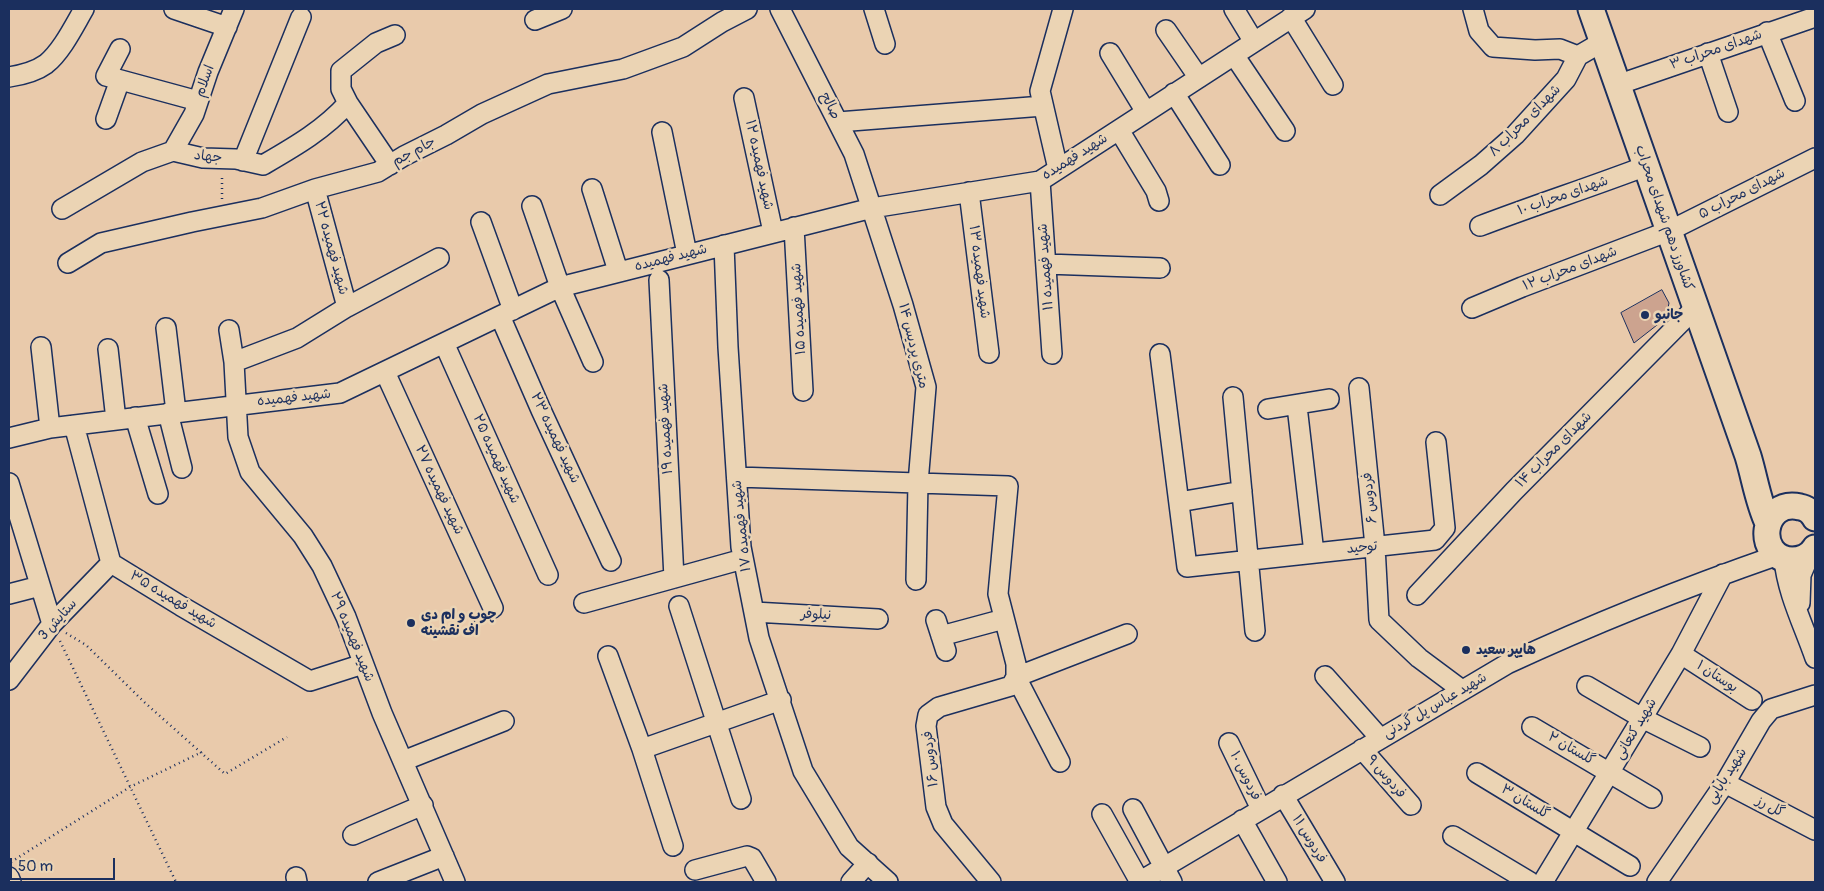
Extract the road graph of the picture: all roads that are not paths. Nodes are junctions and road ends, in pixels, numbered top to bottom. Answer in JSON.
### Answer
{"nodes":[{"id":1,"x":84,"y":9,"type":"edge"},
{"id":2,"x":174,"y":9,"type":"edge"},
{"id":3,"x":234,"y":9,"type":"edge"},
{"id":4,"x":562,"y":9,"type":"edge"},
{"id":5,"x":747,"y":9,"type":"edge"},
{"id":6,"x":780,"y":9,"type":"edge"},
{"id":7,"x":874,"y":9,"type":"edge"},
{"id":8,"x":1064,"y":9,"type":"edge"},
{"id":9,"x":1234,"y":9,"type":"edge"},
{"id":10,"x":1473,"y":9,"type":"edge"},
{"id":11,"x":1591,"y":9,"type":"edge"},
{"id":12,"x":1299,"y":12,"type":"edge"},
{"id":13,"x":1802,"y":16,"type":"edge"},
{"id":14,"x":301,"y":17,"type":"dead end"},
{"id":15,"x":535,"y":20,"type":"dead end"},
{"id":16,"x":226,"y":27,"type":"junction"},
{"id":17,"x":1166,"y":30,"type":"dead end"},
{"id":18,"x":1767,"y":32,"type":"junction"},
{"id":19,"x":395,"y":35,"type":"dead end"},
{"id":20,"x":1254,"y":42,"type":"junction"},
{"id":21,"x":1602,"y":42,"type":"junction"},
{"id":22,"x":885,"y":44,"type":"dead end"},
{"id":23,"x":120,"y":49,"type":"dead end"},
{"id":24,"x":1110,"y":53,"type":"dead end"},
{"id":25,"x":1708,"y":53,"type":"junction"},
{"id":26,"x":1234,"y":54,"type":"junction"},
{"id":27,"x":1578,"y":56,"type":"junction"},
{"id":28,"x":9,"y":77,"type":"edge"},
{"id":29,"x":113,"y":78,"type":"junction"},
{"id":30,"x":1199,"y":78,"type":"junction"},
{"id":31,"x":1333,"y":85,"type":"dead end"},
{"id":32,"x":1617,"y":85,"type":"junction"},
{"id":33,"x":1174,"y":94,"type":"junction"},
{"id":34,"x":744,"y":98,"type":"dead end"},
{"id":35,"x":1795,"y":100,"type":"dead end"},
{"id":36,"x":198,"y":101,"type":"junction"},
{"id":37,"x":348,"y":103,"type":"junction"},
{"id":38,"x":1043,"y":106,"type":"junction"},
{"id":39,"x":1146,"y":112,"type":"junction"},
{"id":40,"x":1728,"y":112,"type":"dead end"},
{"id":41,"x":106,"y":119,"type":"dead end"},
{"id":42,"x":838,"y":122,"type":"junction"},
{"id":43,"x":1119,"y":130,"type":"junction"},
{"id":44,"x":1285,"y":131,"type":"dead end"},
{"id":45,"x":662,"y":132,"type":"dead end"},
{"id":46,"x":173,"y":151,"type":"junction"},
{"id":47,"x":1815,"y":158,"type":"edge"},
{"id":48,"x":243,"y":161,"type":"junction"},
{"id":49,"x":390,"y":165,"type":"junction"},
{"id":50,"x":1220,"y":165,"type":"dead end"},
{"id":51,"x":1646,"y":166,"type":"junction"},
{"id":52,"x":1058,"y":169,"type":"junction"},
{"id":53,"x":1040,"y":181,"type":"junction"},
{"id":54,"x":315,"y":189,"type":"junction"},
{"id":55,"x":592,"y":189,"type":"dead end"},
{"id":56,"x":969,"y":192,"type":"junction"},
{"id":57,"x":1440,"y":195,"type":"dead end"},
{"id":58,"x":1159,"y":201,"type":"dead end"},
{"id":59,"x":532,"y":206,"type":"dead end"},
{"id":60,"x":872,"y":208,"type":"junction"},
{"id":61,"x":62,"y":209,"type":"dead end"},
{"id":62,"x":481,"y":222,"type":"dead end"},
{"id":63,"x":1480,"y":226,"type":"dead end"},
{"id":64,"x":794,"y":227,"type":"junction"},
{"id":65,"x":1668,"y":231,"type":"junction"},
{"id":66,"x":773,"y":232,"type":"junction"},
{"id":67,"x":724,"y":245,"type":"junction"},
{"id":68,"x":687,"y":254,"type":"junction"},
{"id":69,"x":439,"y":258,"type":"dead end"},
{"id":70,"x":68,"y":263,"type":"dead end"},
{"id":71,"x":1046,"y":264,"type":"junction"},
{"id":72,"x":1160,"y":268,"type":"dead end"},
{"id":73,"x":618,"y":271,"type":"junction"},
{"id":74,"x":659,"y":280,"type":"dead end"},
{"id":75,"x":560,"y":287,"type":"junction"},
{"id":76,"x":347,"y":307,"type":"junction"},
{"id":77,"x":1472,"y":308,"type":"dead end"},
{"id":78,"x":1695,"y":308,"type":"junction"},
{"id":79,"x":506,"y":313,"type":"junction"},
{"id":80,"x":166,"y":328,"type":"dead end"},
{"id":81,"x":229,"y":330,"type":"dead end"},
{"id":82,"x":444,"y":343,"type":"junction"},
{"id":83,"x":41,"y":347,"type":"dead end"},
{"id":84,"x":108,"y":349,"type":"dead end"},
{"id":85,"x":990,"y":353,"type":"dead end"},
{"id":86,"x":1052,"y":354,"type":"dead end"},
{"id":87,"x":1160,"y":354,"type":"dead end"},
{"id":88,"x":234,"y":362,"type":"junction"},
{"id":89,"x":592,"y":362,"type":"dead end"},
{"id":90,"x":385,"y":372,"type":"junction"},
{"id":91,"x":1359,"y":388,"type":"dead end"},
{"id":92,"x":802,"y":390,"type":"dead end"},
{"id":93,"x":1233,"y":397,"type":"dead end"},
{"id":94,"x":1329,"y":399,"type":"dead end"},
{"id":95,"x":236,"y":404,"type":"junction"},
{"id":96,"x":1297,"y":406,"type":"junction"},
{"id":97,"x":1268,"y":409,"type":"dead end"},
{"id":98,"x":172,"y":413,"type":"junction"},
{"id":99,"x":126,"y":418,"type":"junction"},
{"id":100,"x":74,"y":425,"type":"junction"},
{"id":101,"x":50,"y":428,"type":"junction"},
{"id":102,"x":9,"y":438,"type":"edge"},
{"id":103,"x":1436,"y":442,"type":"dead end"},
{"id":104,"x":1748,"y":456,"type":"junction"},
{"id":105,"x":182,"y":468,"type":"dead end"},
{"id":106,"x":737,"y":477,"type":"junction"},
{"id":107,"x":9,"y":483,"type":"edge"},
{"id":108,"x":918,"y":483,"type":"junction"},
{"id":109,"x":1242,"y":491,"type":"junction"},
{"id":110,"x":158,"y":494,"type":"dead end"},
{"id":111,"x":1179,"y":502,"type":"junction"},
{"id":112,"x":1793,"y":505,"type":"junction"},
{"id":113,"x":1815,"y":518,"type":"edge"},
{"id":114,"x":1768,"y":523,"type":"junction"},
{"id":115,"x":1375,"y":546,"type":"junction"},
{"id":116,"x":1813,"y":551,"type":"edge"},
{"id":117,"x":1314,"y":553,"type":"junction"},
{"id":118,"x":1781,"y":557,"type":"junction"},
{"id":119,"x":743,"y":559,"type":"junction"},
{"id":120,"x":1248,"y":560,"type":"junction"},
{"id":121,"x":611,"y":561,"type":"dead end"},
{"id":122,"x":111,"y":563,"type":"junction"},
{"id":123,"x":1723,"y":574,"type":"junction"},
{"id":124,"x":548,"y":575,"type":"dead end"},
{"id":125,"x":674,"y":578,"type":"junction"},
{"id":126,"x":916,"y":580,"type":"dead end"},
{"id":127,"x":40,"y":586,"type":"junction"},
{"id":128,"x":9,"y":594,"type":"edge"},
{"id":129,"x":1417,"y":595,"type":"dead end"},
{"id":130,"x":584,"y":603,"type":"dead end"},
{"id":131,"x":679,"y":606,"type":"dead end"},
{"id":132,"x":493,"y":608,"type":"dead end"},
{"id":133,"x":754,"y":612,"type":"junction"},
{"id":134,"x":1801,"y":617,"type":"junction"},
{"id":135,"x":878,"y":618,"type":"dead end"},
{"id":136,"x":1004,"y":619,"type":"junction"},
{"id":137,"x":52,"y":624,"type":"junction"},
{"id":138,"x":1255,"y":631,"type":"dead end"},
{"id":139,"x":1127,"y":634,"type":"dead end"},
{"id":140,"x":941,"y":636,"type":"dead end"},
{"id":141,"x":1681,"y":654,"type":"junction"},
{"id":142,"x":608,"y":656,"type":"dead end"},
{"id":143,"x":1815,"y":658,"type":"edge"},
{"id":144,"x":364,"y":664,"type":"junction"},
{"id":145,"x":1325,"y":676,"type":"dead end"},
{"id":146,"x":1016,"y":677,"type":"junction"},
{"id":147,"x":9,"y":680,"type":"edge"},
{"id":148,"x":1587,"y":686,"type":"dead end"},
{"id":149,"x":1462,"y":690,"type":"junction"},
{"id":150,"x":1815,"y":696,"type":"edge"},
{"id":151,"x":781,"y":700,"type":"junction"},
{"id":152,"x":1752,"y":700,"type":"dead end"},
{"id":153,"x":1642,"y":718,"type":"junction"},
{"id":154,"x":504,"y":721,"type":"dead end"},
{"id":155,"x":717,"y":723,"type":"junction"},
{"id":156,"x":1532,"y":727,"type":"dead end"},
{"id":157,"x":1380,"y":738,"type":"junction"},
{"id":158,"x":1229,"y":743,"type":"dead end"},
{"id":159,"x":1700,"y":747,"type":"dead end"},
{"id":160,"x":642,"y":749,"type":"junction"},
{"id":161,"x":1362,"y":749,"type":"junction"},
{"id":162,"x":403,"y":761,"type":"junction"},
{"id":163,"x":1060,"y":762,"type":"dead end"},
{"id":164,"x":1610,"y":772,"type":"junction"},
{"id":165,"x":1477,"y":773,"type":"dead end"},
{"id":166,"x":1724,"y":783,"type":"junction"},
{"id":167,"x":1284,"y":795,"type":"junction"},
{"id":168,"x":1652,"y":798,"type":"dead end"},
{"id":169,"x":741,"y":799,"type":"dead end"},
{"id":170,"x":1410,"y":804,"type":"dead end"},
{"id":171,"x":423,"y":805,"type":"junction"},
{"id":172,"x":1261,"y":809,"type":"junction"},
{"id":173,"x":1132,"y":810,"type":"dead end"},
{"id":174,"x":1102,"y":814,"type":"dead end"},
{"id":175,"x":1242,"y":820,"type":"junction"},
{"id":176,"x":1815,"y":830,"type":"edge"},
{"id":177,"x":1574,"y":831,"type":"junction"},
{"id":178,"x":353,"y":835,"type":"dead end"},
{"id":179,"x":1453,"y":836,"type":"dead end"},
{"id":180,"x":673,"y":846,"type":"dead end"},
{"id":181,"x":444,"y":856,"type":"junction"},
{"id":182,"x":868,"y":863,"type":"junction"},
{"id":183,"x":1630,"y":866,"type":"dead end"},
{"id":184,"x":695,"y":870,"type":"dead end"},
{"id":185,"x":1168,"y":874,"type":"edge"},
{"id":186,"x":9,"y":877,"type":"edge"},
{"id":187,"x":11,"y":882,"type":"edge"},
{"id":188,"x":378,"y":882,"type":"edge"},
{"id":189,"x":455,"y":882,"type":"edge"},
{"id":190,"x":766,"y":882,"type":"edge"},
{"id":191,"x":851,"y":882,"type":"edge"},
{"id":192,"x":888,"y":882,"type":"edge"},
{"id":193,"x":991,"y":882,"type":"edge"},
{"id":194,"x":1140,"y":882,"type":"edge"},
{"id":195,"x":1277,"y":882,"type":"edge"},
{"id":196,"x":1335,"y":882,"type":"edge"},
{"id":197,"x":1530,"y":882,"type":"edge"},
{"id":198,"x":1543,"y":882,"type":"edge"},
{"id":199,"x":1656,"y":882,"type":"edge"}],
"edges":[{"from":1,"to":28,"type":"street"},
{"from":2,"to":16,"type":"street"},
{"from":3,"to":16,"type":"street","name":"اسلام"},
{"from":4,"to":15,"type":"street"},
{"from":5,"to":49,"type":"street","name":"جام جم"},
{"from":6,"to":42,"type":"street","name":"صالح"},
{"from":7,"to":22,"type":"street"},
{"from":8,"to":38,"type":"street"},
{"from":9,"to":20,"type":"street"},
{"from":10,"to":27,"type":"street"},
{"from":11,"to":21,"type":"main road","name":"کشاورز دهم شهدای محراب"},
{"from":12,"to":20,"type":"street","name":"شهید فهمیده"},
{"from":12,"to":31,"type":"street"},
{"from":13,"to":18,"type":"street","name":"شهدای محراب ۳"},
{"from":14,"to":48,"type":"street"},
{"from":16,"to":36,"type":"street","name":"اسلام"},
{"from":17,"to":30,"type":"street"},
{"from":18,"to":25,"type":"street","name":"شهدای محراب ۳"},
{"from":18,"to":35,"type":"street"},
{"from":19,"to":37,"type":"street"},
{"from":20,"to":26,"type":"street","name":"شهید فهمیده"},
{"from":21,"to":27,"type":"street"},
{"from":21,"to":32,"type":"main road","name":"کشاورز دهم شهدای محراب"},
{"from":23,"to":29,"type":"street"},
{"from":24,"to":39,"type":"street"},
{"from":25,"to":32,"type":"street","name":"شهدای محراب ۳"},
{"from":25,"to":40,"type":"street"},
{"from":26,"to":30,"type":"street","name":"شهید فهمیده"},
{"from":26,"to":44,"type":"street"},
{"from":27,"to":57,"type":"street","name":"شهدای محراب ۸"},
{"from":29,"to":36,"type":"street"},
{"from":29,"to":41,"type":"street"},
{"from":30,"to":33,"type":"street","name":"شهید فهمیده"},
{"from":32,"to":51,"type":"main road","name":"کشاورز دهم شهدای محراب"},
{"from":33,"to":39,"type":"street","name":"شهید فهمیده"},
{"from":33,"to":50,"type":"street"},
{"from":34,"to":66,"type":"street","name":"شهید فهمیده ۱۲"},
{"from":36,"to":46,"type":"street","name":"اسلام"},
{"from":37,"to":48,"type":"street","name":"جهاد"},
{"from":37,"to":49,"type":"street"},
{"from":38,"to":42,"type":"street"},
{"from":38,"to":52,"type":"street"},
{"from":39,"to":43,"type":"street","name":"شهید فهمیده"},
{"from":42,"to":60,"type":"street","name":"صالح"},
{"from":43,"to":52,"type":"street","name":"شهید فهمیده"},
{"from":43,"to":58,"type":"street"},
{"from":45,"to":68,"type":"street"},
{"from":46,"to":48,"type":"street","name":"جهاد"},
{"from":46,"to":61,"type":"street"},
{"from":47,"to":65,"type":"street","name":"شهدای محراب ۵"},
{"from":49,"to":54,"type":"street","name":"جام جم"},
{"from":51,"to":63,"type":"street","name":"شهدای محراب ۱۰"},
{"from":51,"to":65,"type":"main road","name":"کشاورز دهم شهدای محراب"},
{"from":52,"to":53,"type":"street","name":"شهید فهمیده"},
{"from":53,"to":56,"type":"street","name":"شهید فهمیده"},
{"from":53,"to":71,"type":"street","name":"شهید فهمیده ۱۱"},
{"from":54,"to":70,"type":"street","name":"جام جم"},
{"from":54,"to":76,"type":"street","name":"شهید فهمیده ۲۲"},
{"from":55,"to":73,"type":"street"},
{"from":56,"to":60,"type":"street","name":"شهید فهمیده"},
{"from":56,"to":85,"type":"street","name":"شهید فهمیده ۱۳"},
{"from":59,"to":75,"type":"street"},
{"from":60,"to":64,"type":"street","name":"شهید فهمیده"},
{"from":60,"to":108,"type":"street","name":"۱۴ متری پردیس"},
{"from":62,"to":79,"type":"street","name":"شهید فهمیده ۲۳"},
{"from":64,"to":66,"type":"street","name":"شهید فهمیده"},
{"from":64,"to":92,"type":"street","name":"شهید فهمیده ۱۵"},
{"from":65,"to":77,"type":"street","name":"شهدای محراب ۱۲"},
{"from":65,"to":78,"type":"main road","name":"کشاورز دهم شهدای محراب"},
{"from":66,"to":67,"type":"street","name":"شهید فهمیده"},
{"from":67,"to":68,"type":"street","name":"شهید فهمیده"},
{"from":67,"to":106,"type":"street","name":"شهید فهمیده ۱۷"},
{"from":68,"to":73,"type":"street","name":"شهید فهمیده"},
{"from":69,"to":76,"type":"street","name":"شهید فهمیده ۲۲"},
{"from":71,"to":72,"type":"street"},
{"from":71,"to":86,"type":"street","name":"شهید فهمیده ۱۱"},
{"from":73,"to":75,"type":"street","name":"شهید فهمیده"},
{"from":74,"to":125,"type":"street","name":"شهید فهمیده ۱۹"},
{"from":75,"to":79,"type":"street","name":"شهید فهمیده"},
{"from":75,"to":89,"type":"street"},
{"from":76,"to":88,"type":"street","name":"شهید فهمیده ۲۲"},
{"from":78,"to":104,"type":"main road","name":"کشاورز دهم شهدای محراب"},
{"from":78,"to":129,"type":"street","name":"شهدای محراب ۱۴"},
{"from":79,"to":82,"type":"street","name":"شهید فهمیده"},
{"from":79,"to":121,"type":"street","name":"شهید فهمیده ۲۳"},
{"from":80,"to":98,"type":"street"},
{"from":81,"to":88,"type":"street"},
{"from":82,"to":90,"type":"street","name":"شهید فهمیده"},
{"from":82,"to":124,"type":"street","name":"شهید فهمیده ۲۵"},
{"from":83,"to":101,"type":"street"},
{"from":84,"to":99,"type":"street"},
{"from":87,"to":111,"type":"street"},
{"from":88,"to":95,"type":"street"},
{"from":90,"to":95,"type":"street","name":"شهید فهمیده"},
{"from":90,"to":132,"type":"street","name":"شهید فهمیده ۲۷"},
{"from":91,"to":115,"type":"street","name":"فردوس ۶"},
{"from":93,"to":109,"type":"street"},
{"from":94,"to":96,"type":"street"},
{"from":95,"to":98,"type":"street","name":"شهید فهمیده"},
{"from":95,"to":144,"type":"street","name":"شهید فهمیده ۲۹"},
{"from":96,"to":97,"type":"street"},
{"from":96,"to":117,"type":"street"},
{"from":98,"to":99,"type":"street","name":"شهید فهمیده"},
{"from":98,"to":105,"type":"street"},
{"from":99,"to":100,"type":"street","name":"شهید فهمیده"},
{"from":99,"to":110,"type":"street"},
{"from":100,"to":101,"type":"street","name":"شهید فهمیده"},
{"from":100,"to":122,"type":"street"},
{"from":101,"to":102,"type":"street","name":"شهید فهمیده"},
{"from":103,"to":115,"type":"street","name":"توحید"},
{"from":104,"to":112,"type":"main road"},
{"from":104,"to":114,"type":"main road","name":"کشاورز دهم شهدای محراب"},
{"from":106,"to":108,"type":"street"},
{"from":106,"to":119,"type":"street","name":"شهید فهمیده ۱۷"},
{"from":107,"to":127,"type":"street"},
{"from":108,"to":126,"type":"street","name":"۱۴ متری پردیس"},
{"from":108,"to":136,"type":"street"},
{"from":109,"to":111,"type":"street"},
{"from":109,"to":120,"type":"street"},
{"from":111,"to":120,"type":"street","name":"توحید"},
{"from":112,"to":113,"type":"main road"},
{"from":112,"to":114,"type":"main road"},
{"from":114,"to":118,"type":"main road","name":"کشاورز دهم شهدای محراب"},
{"from":115,"to":117,"type":"street","name":"توحید"},
{"from":115,"to":149,"type":"street","name":"فردوس ۶"},
{"from":116,"to":118,"type":"main road"},
{"from":116,"to":134,"type":"street"},
{"from":117,"to":120,"type":"street","name":"توحید"},
{"from":118,"to":123,"type":"street","name":"شهید عباس پل گردنی"},
{"from":118,"to":134,"type":"street"},
{"from":119,"to":125,"type":"street"},
{"from":119,"to":133,"type":"street","name":"شهید فهمیده ۱۷"},
{"from":120,"to":138,"type":"street"},
{"from":122,"to":137,"type":"street","name":"ستایش 3"},
{"from":122,"to":144,"type":"street","name":"شهید فهمیده ۳۵"},
{"from":123,"to":141,"type":"street","name":"شهید کنعانی"},
{"from":123,"to":149,"type":"street","name":"شهید عباس پل گردنی"},
{"from":125,"to":130,"type":"street"},
{"from":127,"to":128,"type":"street"},
{"from":127,"to":137,"type":"street"},
{"from":131,"to":155,"type":"street"},
{"from":133,"to":135,"type":"street","name":"نیلوفر"},
{"from":133,"to":151,"type":"street","name":"شهید فهمیده ۱۷"},
{"from":134,"to":143,"type":"street"},
{"from":136,"to":140,"type":"street"},
{"from":136,"to":146,"type":"street"},
{"from":137,"to":147,"type":"street","name":"ستایش 3"},
{"from":139,"to":146,"type":"street","name":"فردوس ۱۶"},
{"from":141,"to":152,"type":"street","name":"بوستان ۱"},
{"from":141,"to":153,"type":"street","name":"شهید کنعانی"},
{"from":142,"to":160,"type":"street"},
{"from":144,"to":162,"type":"street","name":"شهید فهمیده ۲۹"},
{"from":145,"to":157,"type":"street"},
{"from":146,"to":163,"type":"street"},
{"from":146,"to":193,"type":"street","name":"فردوس ۱۶"},
{"from":148,"to":153,"type":"street"},
{"from":149,"to":157,"type":"street","name":"شهید عباس پل گردنی"},
{"from":150,"to":166,"type":"street","name":"شهید بابایی"},
{"from":151,"to":155,"type":"street"},
{"from":151,"to":182,"type":"street","name":"شهید فهمیده ۱۷"},
{"from":153,"to":159,"type":"street"},
{"from":153,"to":164,"type":"street","name":"شهید کنعانی"},
{"from":154,"to":162,"type":"street"},
{"from":155,"to":160,"type":"street"},
{"from":155,"to":169,"type":"street"},
{"from":156,"to":164,"type":"street","name":"گلستان ۲"},
{"from":157,"to":161,"type":"street","name":"شهید عباس پل گردنی"},
{"from":158,"to":172,"type":"street","name":"فردوس ۱۰"},
{"from":160,"to":180,"type":"street"},
{"from":161,"to":167,"type":"street","name":"شهید عباس پل گردنی"},
{"from":161,"to":170,"type":"street","name":"فردوس ۹"},
{"from":162,"to":171,"type":"street","name":"شهید فهمیده ۲۹"},
{"from":164,"to":168,"type":"street","name":"گلستان ۲"},
{"from":164,"to":177,"type":"street","name":"شهید کنعانی"},
{"from":165,"to":177,"type":"street","name":"گلستان ۳"},
{"from":166,"to":176,"type":"street","name":"گل رز"},
{"from":166,"to":199,"type":"street","name":"شهید بابایی"},
{"from":167,"to":172,"type":"street","name":"شهید عباس پل گردنی"},
{"from":167,"to":196,"type":"street","name":"فردوس ۱۱"},
{"from":171,"to":178,"type":"street"},
{"from":171,"to":181,"type":"street","name":"شهید فهمیده ۲۹"},
{"from":172,"to":175,"type":"street","name":"شهید عباس پل گردنی"},
{"from":173,"to":185,"type":"street"},
{"from":174,"to":194,"type":"street"},
{"from":175,"to":185,"type":"street","name":"شهید عباس پل گردنی"},
{"from":175,"to":195,"type":"street"},
{"from":177,"to":183,"type":"street","name":"گلستان ۳"},
{"from":177,"to":198,"type":"street","name":"شهید کنعانی"},
{"from":179,"to":197,"type":"street"},
{"from":181,"to":188,"type":"street"},
{"from":181,"to":189,"type":"street","name":"شهید فهمیده ۲۹"},
{"from":182,"to":191,"type":"street"},
{"from":182,"to":192,"type":"street","name":"شهید فهمیده ۱۷"},
{"from":184,"to":190,"type":"street"},
{"from":185,"to":194,"type":"street","name":"شهید عباس پل گردنی"},
{"from":186,"to":187,"type":"street"}]}
